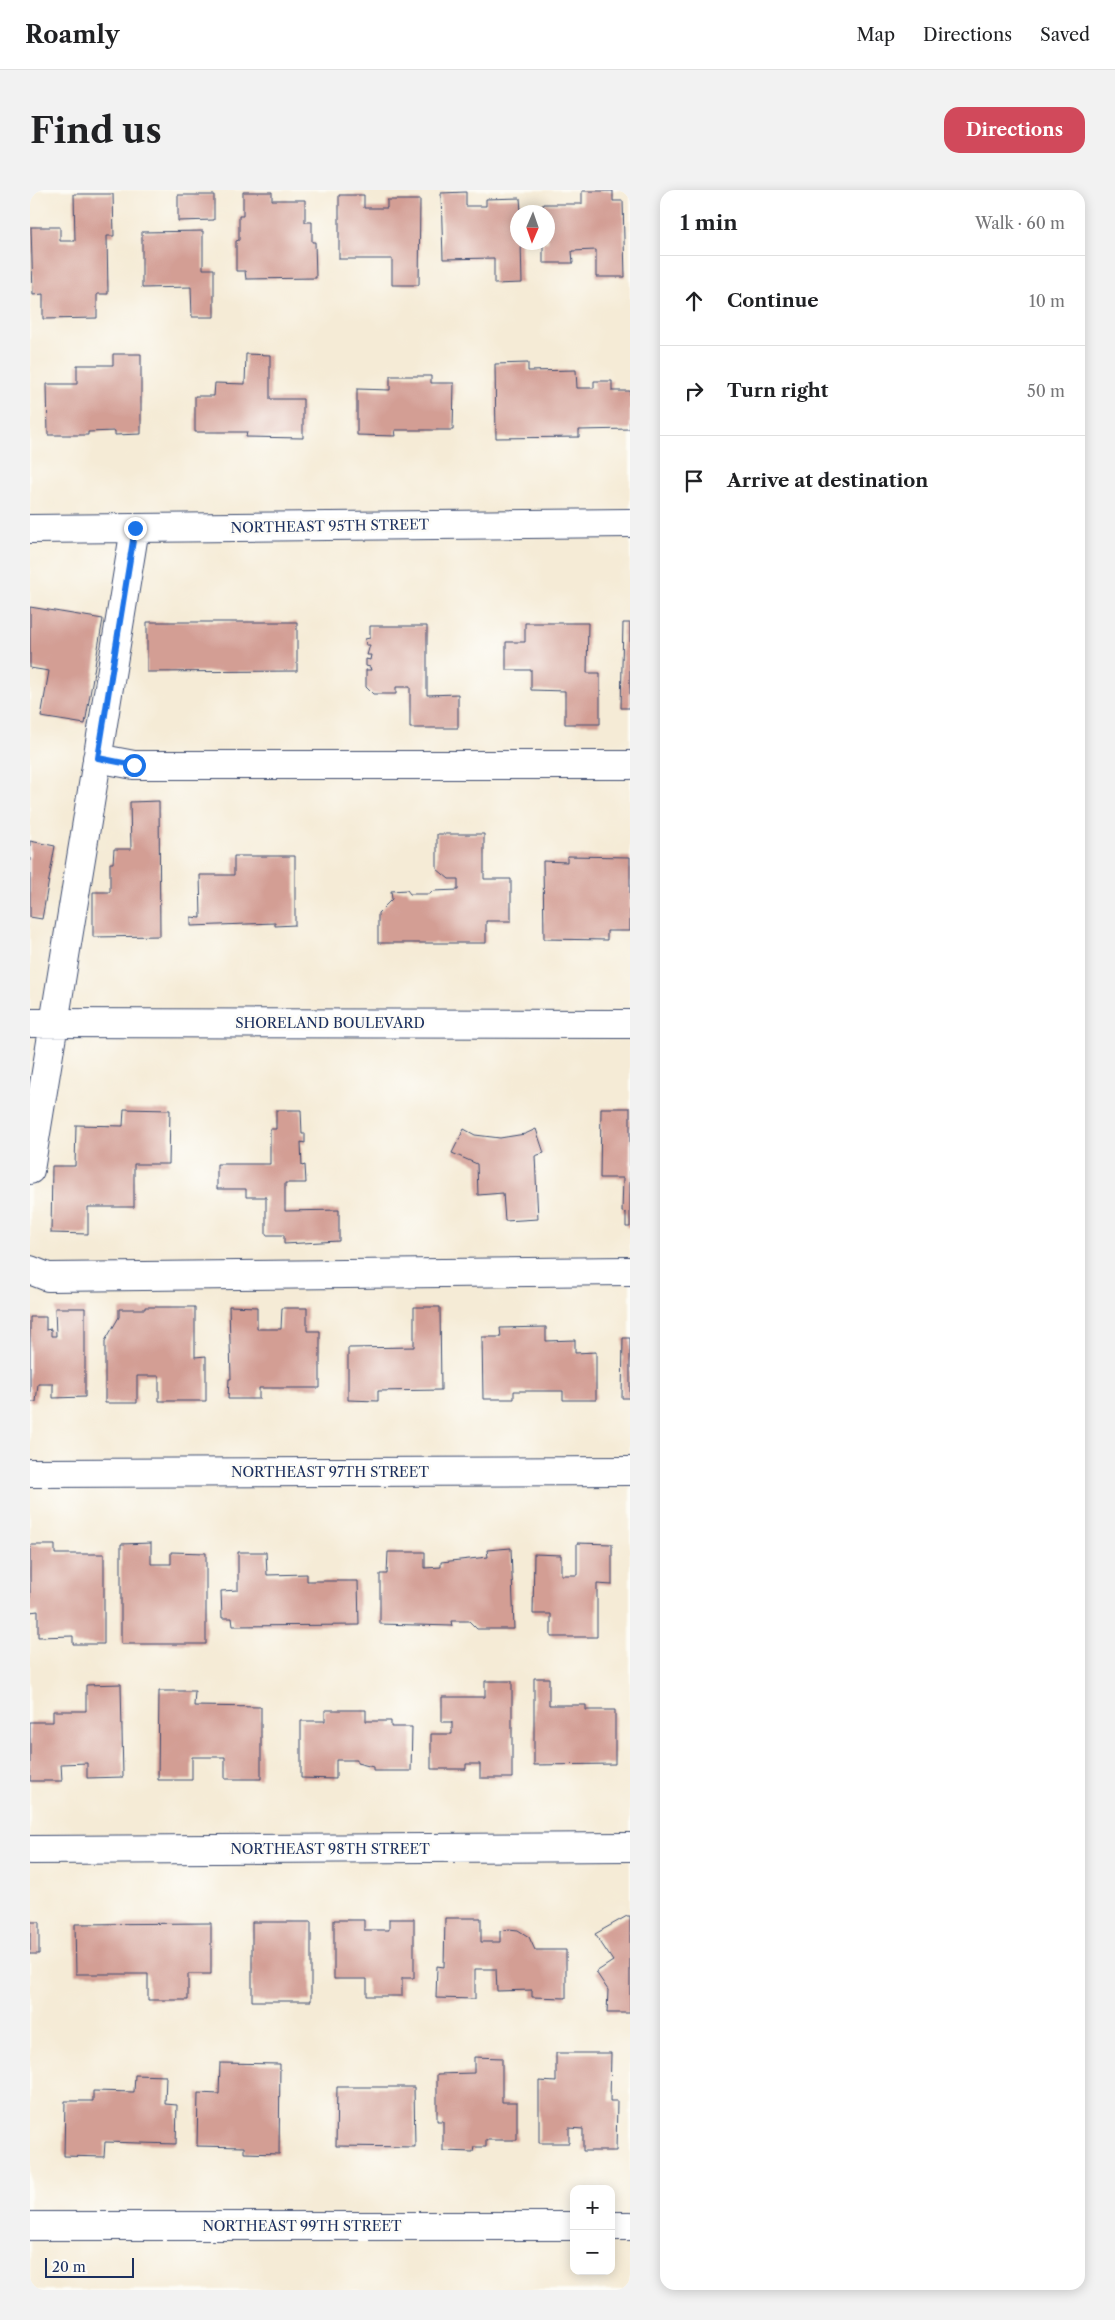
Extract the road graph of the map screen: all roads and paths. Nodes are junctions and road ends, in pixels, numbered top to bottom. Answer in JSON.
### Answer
{"nodes":[{"id":1,"x":630,"y":524,"type":"edge"},
{"id":2,"x":135,"y":528,"type":"junction"},
{"id":3,"x":30,"y":529,"type":"edge"},
{"id":4,"x":98,"y":758,"type":"junction"},
{"id":5,"x":630,"y":765,"type":"edge"},
{"id":6,"x":42,"y":1023,"type":"edge"},
{"id":7,"x":630,"y":1024,"type":"edge"},
{"id":8,"x":30,"y":1170,"type":"edge"},
{"id":9,"x":30,"y":1270,"type":"edge"},
{"id":10,"x":630,"y":1271,"type":"edge"},
{"id":11,"x":630,"y":1471,"type":"edge"},
{"id":12,"x":30,"y":1473,"type":"edge"},
{"id":13,"x":630,"y":1847,"type":"edge"},
{"id":14,"x":30,"y":1850,"type":"edge"},
{"id":15,"x":30,"y":2226,"type":"edge"},
{"id":16,"x":570,"y":2226,"type":"edge"},
{"id":17,"x":615,"y":2226,"type":"edge"},
{"id":18,"x":630,"y":2226,"type":"edge"}],
"edges":[{"from":1,"to":2,"type":"street","name":"NORTHEAST 95TH STREET"},
{"from":2,"to":3,"type":"street","name":"NORTHEAST 95TH STREET"},
{"from":2,"to":4,"type":"street"},
{"from":4,"to":5,"type":"street"},
{"from":4,"to":6,"type":"street"},
{"from":6,"to":7,"type":"street","name":"SHORELAND BOULEVARD"},
{"from":6,"to":8,"type":"street"},
{"from":9,"to":10,"type":"street"},
{"from":11,"to":12,"type":"street","name":"NORTHEAST 97TH STREET"},
{"from":13,"to":14,"type":"street","name":"NORTHEAST 98TH STREET"},
{"from":15,"to":16,"type":"street","name":"NORTHEAST 99TH STREET"},
{"from":17,"to":18,"type":"street"}]}
